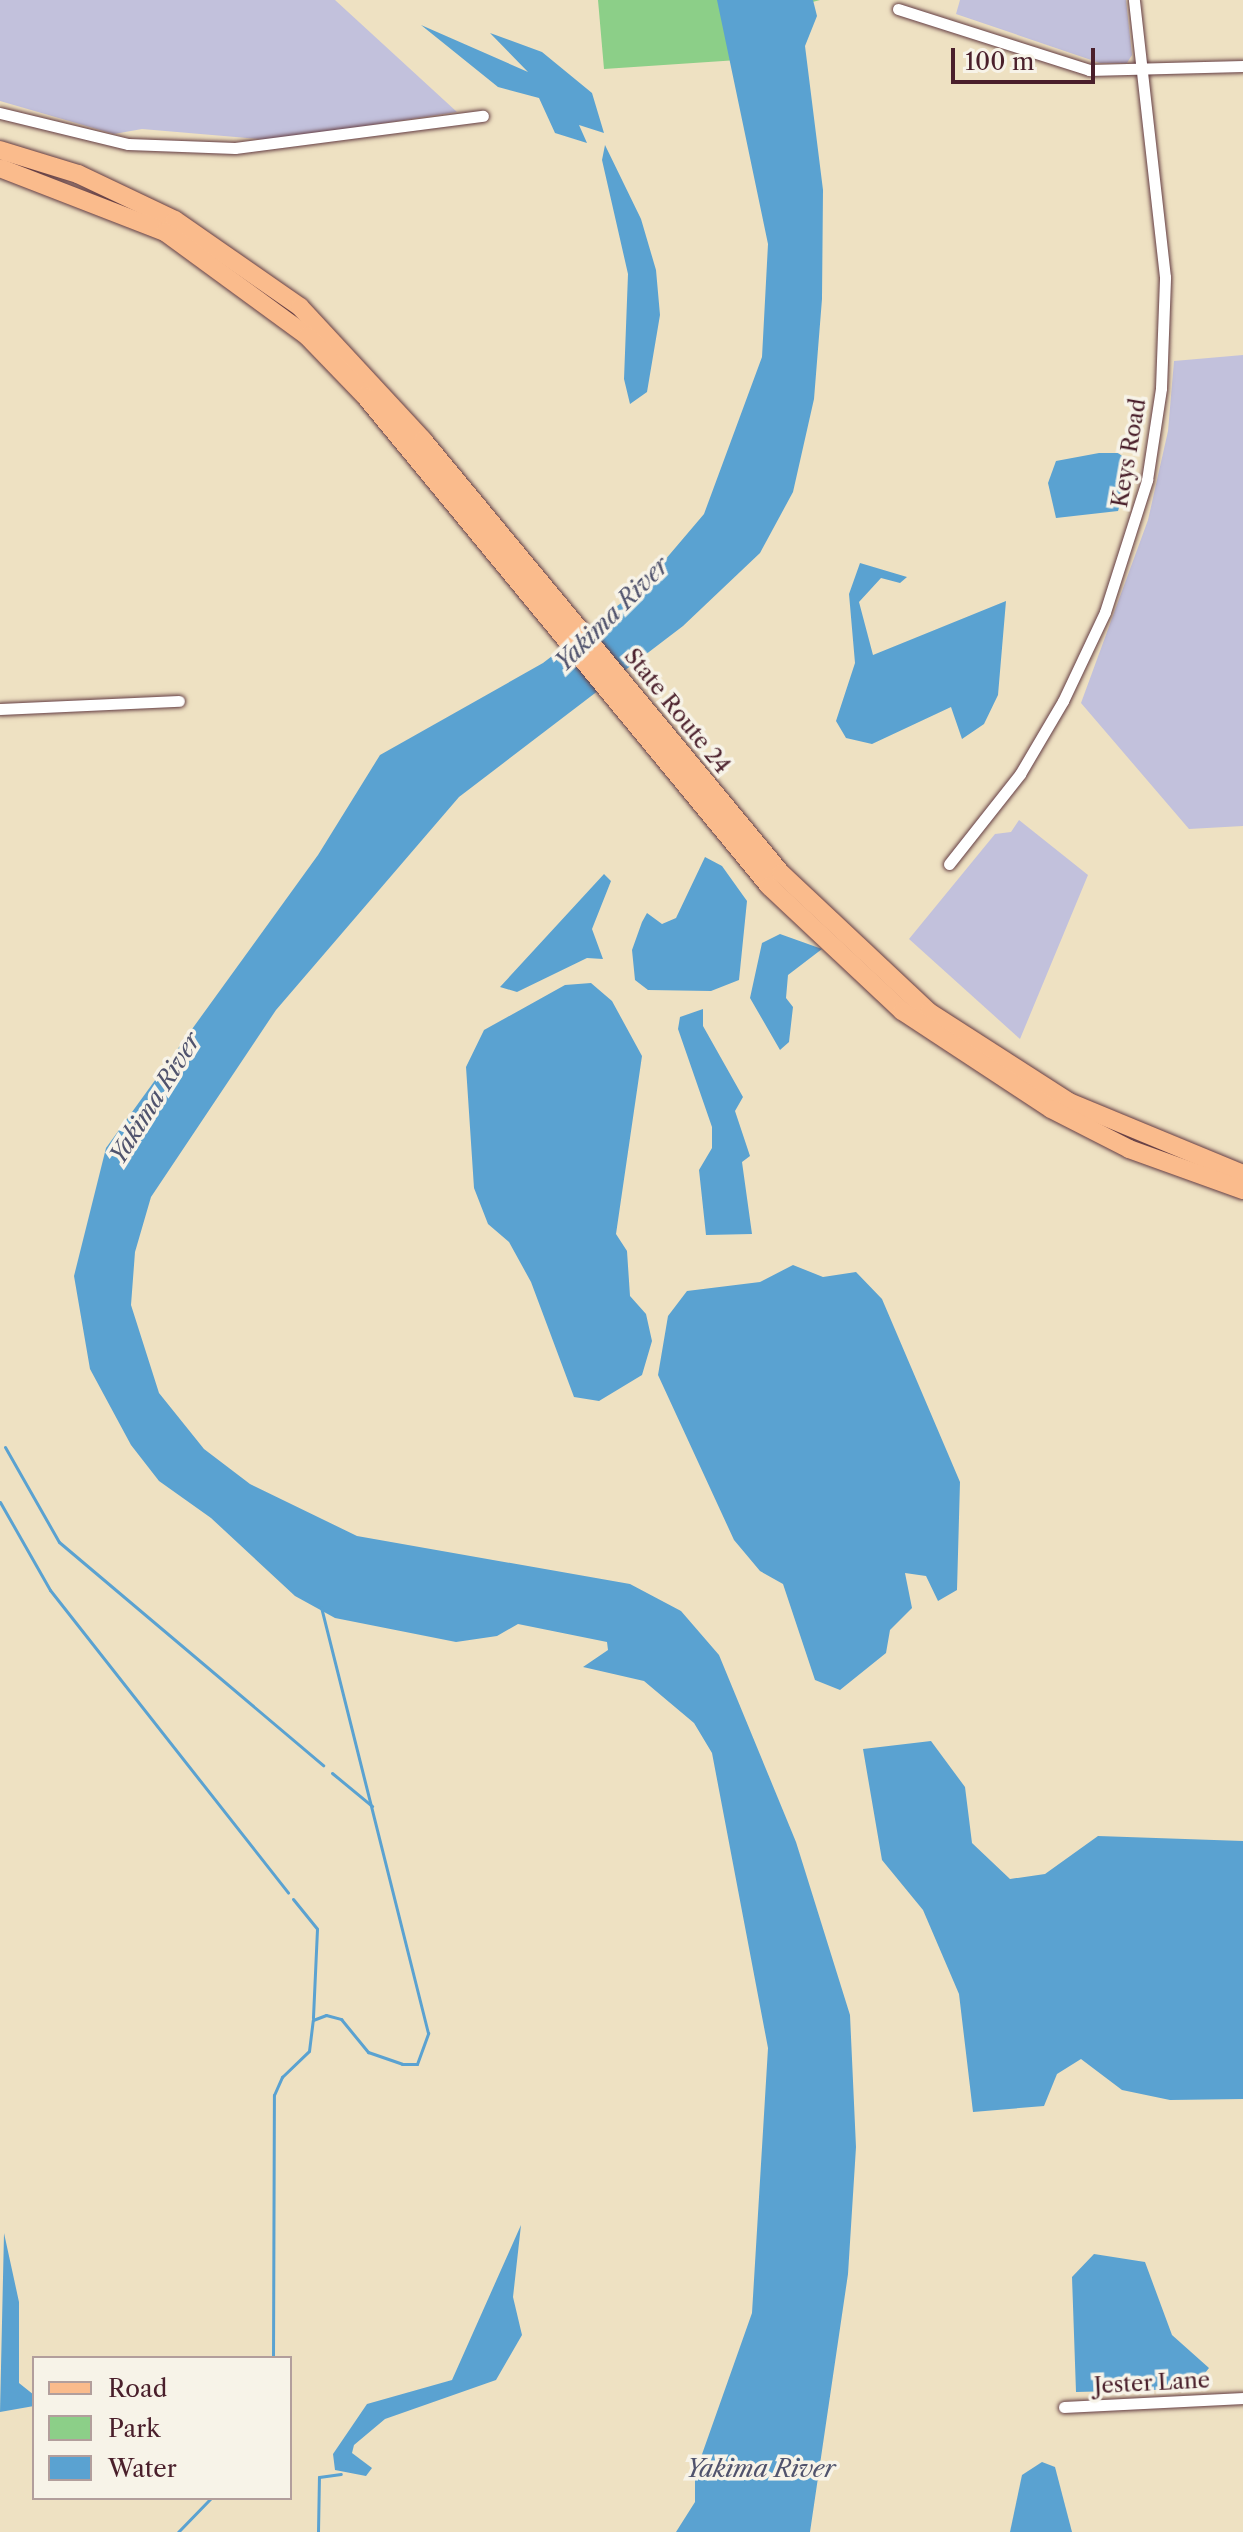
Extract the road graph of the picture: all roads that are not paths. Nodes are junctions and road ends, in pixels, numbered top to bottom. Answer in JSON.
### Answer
{"nodes":[{"id":1,"x":1134,"y":0,"type":"edge"},
{"id":2,"x":898,"y":9,"type":"dead end"},
{"id":3,"x":1243,"y":66,"type":"edge"},
{"id":4,"x":1145,"y":73,"type":"junction"},
{"id":5,"x":0,"y":113,"type":"edge"},
{"id":6,"x":483,"y":116,"type":"dead end"},
{"id":7,"x":0,"y":150,"type":"edge"},
{"id":8,"x":0,"y":168,"type":"edge"},
{"id":9,"x":417,"y":446,"type":"junction"},
{"id":10,"x":179,"y":701,"type":"dead end"},
{"id":11,"x":0,"y":709,"type":"edge"},
{"id":12,"x":949,"y":864,"type":"dead end"},
{"id":13,"x":868,"y":971,"type":"junction"},
{"id":14,"x":1243,"y":1174,"type":"edge"},
{"id":15,"x":1243,"y":1190,"type":"edge"},
{"id":16,"x":1243,"y":2398,"type":"edge"},
{"id":17,"x":1064,"y":2407,"type":"dead end"}],
"edges":[{"from":1,"to":4,"type":"street","name":"Keys Road"},
{"from":2,"to":4,"type":"street"},
{"from":3,"to":4,"type":"street"},
{"from":4,"to":12,"type":"street","name":"Keys Road"},
{"from":5,"to":6,"type":"street"},
{"from":7,"to":9,"type":"main road","name":"State Route 24"},
{"from":8,"to":9,"type":"main road","name":"State Route 24"},
{"from":9,"to":13,"type":"main road","name":"State Route 24"},
{"from":10,"to":11,"type":"street"},
{"from":13,"to":14,"type":"main road","name":"State Route 24"},
{"from":13,"to":15,"type":"main road","name":"State Route 24"},
{"from":16,"to":17,"type":"street","name":"Jester Lane"}]}
